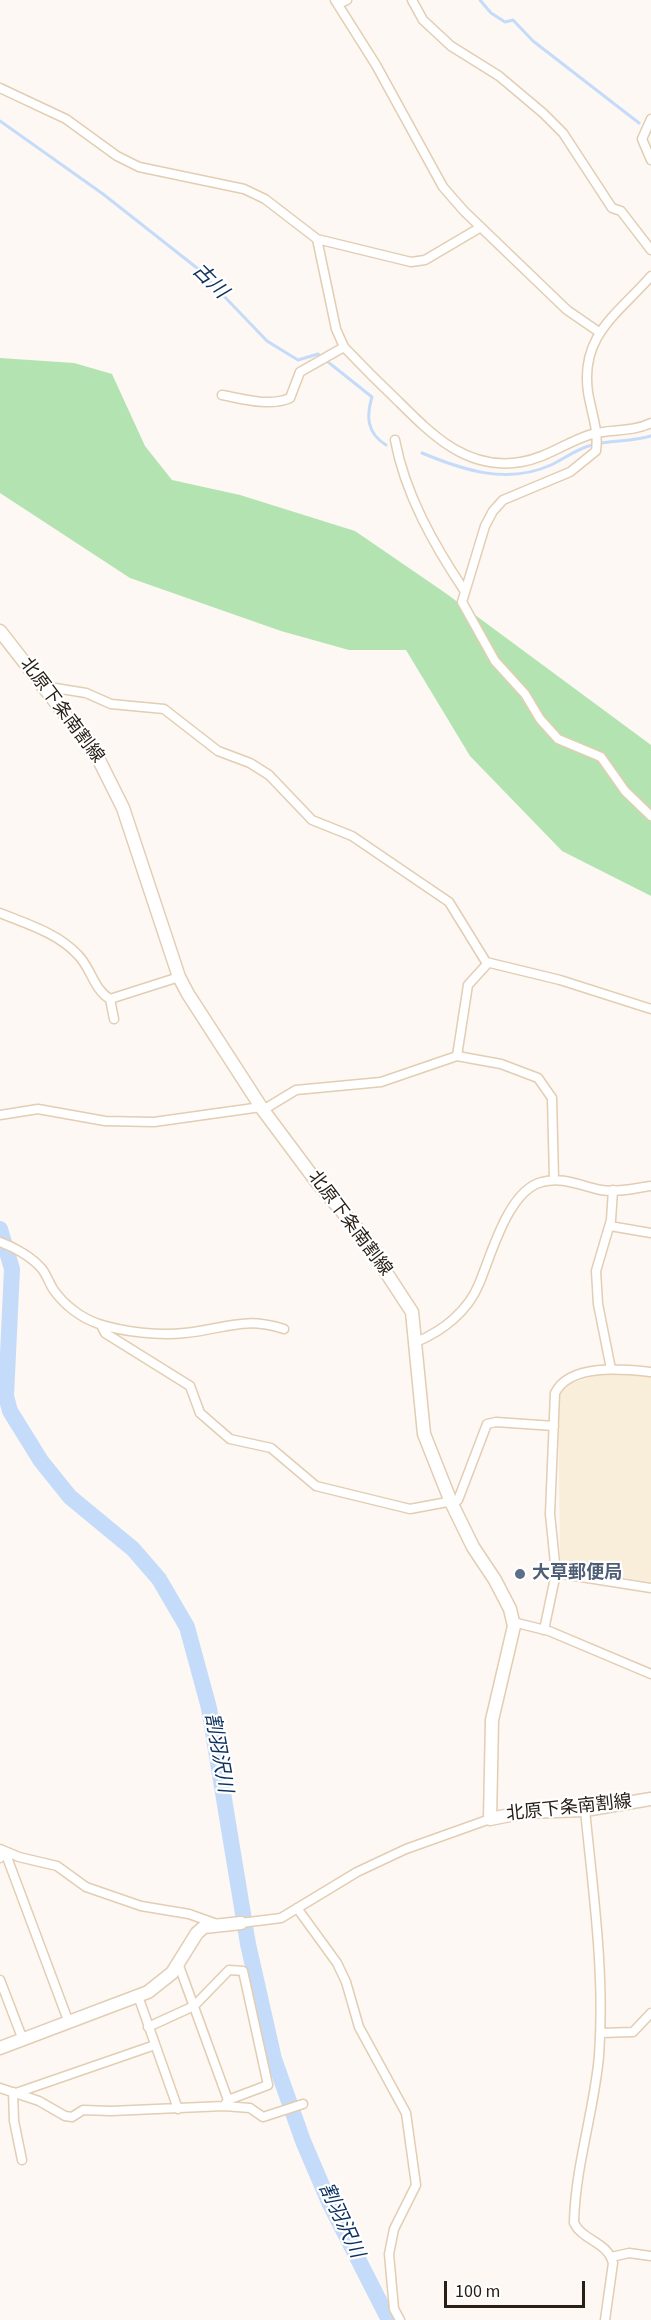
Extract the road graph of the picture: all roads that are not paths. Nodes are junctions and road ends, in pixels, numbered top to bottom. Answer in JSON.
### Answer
{"nodes":[{"id":1,"x":347,"y":0,"type":"edge"},
{"id":2,"x":412,"y":0,"type":"edge"},
{"id":3,"x":337,"y":2,"type":"edge"},
{"id":4,"x":0,"y":87,"type":"edge"},
{"id":5,"x":651,"y":119,"type":"edge"},
{"id":6,"x":651,"y":160,"type":"edge"},
{"id":7,"x":481,"y":227,"type":"junction"},
{"id":8,"x":317,"y":239,"type":"junction"},
{"id":9,"x":651,"y":250,"type":"edge"},
{"id":10,"x":651,"y":276,"type":"edge"},
{"id":11,"x":599,"y":332,"type":"junction"},
{"id":12,"x":344,"y":347,"type":"junction"},
{"id":13,"x":222,"y":395,"type":"dead end"},
{"id":14,"x":651,"y":423,"type":"edge"},
{"id":15,"x":597,"y":436,"type":"junction"},
{"id":16,"x":395,"y":440,"type":"dead end"},
{"id":17,"x":464,"y":590,"type":"junction"},
{"id":18,"x":0,"y":631,"type":"edge"},
{"id":19,"x":43,"y":686,"type":"junction"},
{"id":20,"x":651,"y":816,"type":"edge"},
{"id":21,"x":0,"y":912,"type":"edge"},
{"id":22,"x":488,"y":963,"type":"junction"},
{"id":23,"x":179,"y":977,"type":"junction"},
{"id":24,"x":110,"y":999,"type":"junction"},
{"id":25,"x":651,"y":1009,"type":"edge"},
{"id":26,"x":114,"y":1020,"type":"dead end"},
{"id":27,"x":457,"y":1056,"type":"junction"},
{"id":28,"x":262,"y":1108,"type":"junction"},
{"id":29,"x":0,"y":1115,"type":"edge"},
{"id":30,"x":554,"y":1180,"type":"junction"},
{"id":31,"x":651,"y":1186,"type":"edge"},
{"id":32,"x":613,"y":1190,"type":"junction"},
{"id":33,"x":610,"y":1226,"type":"junction"},
{"id":34,"x":651,"y":1233,"type":"edge"},
{"id":35,"x":0,"y":1242,"type":"edge"},
{"id":36,"x":101,"y":1325,"type":"junction"},
{"id":37,"x":284,"y":1329,"type":"dead end"},
{"id":38,"x":416,"y":1342,"type":"junction"},
{"id":39,"x":611,"y":1368,"type":"junction"},
{"id":40,"x":651,"y":1372,"type":"edge"},
{"id":41,"x":554,"y":1426,"type":"junction"},
{"id":42,"x":451,"y":1502,"type":"junction"},
{"id":43,"x":556,"y":1573,"type":"junction"},
{"id":44,"x":651,"y":1588,"type":"edge"},
{"id":45,"x":513,"y":1622,"type":"junction"},
{"id":46,"x":544,"y":1630,"type":"junction"},
{"id":47,"x":651,"y":1674,"type":"edge"},
{"id":48,"x":651,"y":1799,"type":"edge"},
{"id":49,"x":585,"y":1810,"type":"junction"},
{"id":50,"x":490,"y":1819,"type":"junction"},
{"id":51,"x":2,"y":1853,"type":"edge"},
{"id":52,"x":297,"y":1908,"type":"junction"},
{"id":53,"x":241,"y":1923,"type":"joint"},
{"id":54,"x":217,"y":1924,"type":"junction"},
{"id":55,"x":178,"y":1963,"type":"junction"},
{"id":56,"x":0,"y":1980,"type":"edge"},
{"id":57,"x":138,"y":1996,"type":"junction"},
{"id":58,"x":194,"y":2006,"type":"junction"},
{"id":59,"x":651,"y":2013,"type":"edge"},
{"id":60,"x":69,"y":2023,"type":"junction"},
{"id":61,"x":148,"y":2027,"type":"junction"},
{"id":62,"x":600,"y":2033,"type":"junction"},
{"id":63,"x":22,"y":2040,"type":"junction"},
{"id":64,"x":155,"y":2045,"type":"junction"},
{"id":65,"x":0,"y":2048,"type":"edge"},
{"id":66,"x":0,"y":2088,"type":"edge"},
{"id":67,"x":14,"y":2093,"type":"junction"},
{"id":68,"x":226,"y":2103,"type":"junction"},
{"id":69,"x":302,"y":2104,"type":"dead end"},
{"id":70,"x":178,"y":2109,"type":"junction"},
{"id":71,"x":22,"y":2160,"type":"dead end"},
{"id":72,"x":651,"y":2256,"type":"edge"},
{"id":73,"x":611,"y":2257,"type":"junction"},
{"id":74,"x":400,"y":2320,"type":"edge"},
{"id":75,"x":605,"y":2320,"type":"edge"}],
"edges":[{"from":1,"to":3,"type":"street"},
{"from":2,"to":9,"type":"street"},
{"from":3,"to":7,"type":"street"},
{"from":4,"to":8,"type":"street"},
{"from":5,"to":6,"type":"street"},
{"from":7,"to":8,"type":"street"},
{"from":7,"to":11,"type":"street"},
{"from":8,"to":12,"type":"street"},
{"from":10,"to":11,"type":"street"},
{"from":11,"to":15,"type":"street"},
{"from":12,"to":13,"type":"street"},
{"from":12,"to":15,"type":"street"},
{"from":14,"to":15,"type":"street"},
{"from":15,"to":17,"type":"street"},
{"from":16,"to":17,"type":"street"},
{"from":17,"to":20,"type":"street"},
{"from":18,"to":19,"type":"main road","name":"北原下条南割線"},
{"from":19,"to":22,"type":"street"},
{"from":19,"to":23,"type":"main road","name":"北原下条南割線"},
{"from":21,"to":24,"type":"street"},
{"from":22,"to":25,"type":"street"},
{"from":22,"to":27,"type":"street"},
{"from":23,"to":24,"type":"street"},
{"from":23,"to":28,"type":"main road","name":"北原下条南割線"},
{"from":24,"to":26,"type":"street"},
{"from":27,"to":28,"type":"street"},
{"from":27,"to":30,"type":"street"},
{"from":28,"to":29,"type":"street"},
{"from":28,"to":38,"type":"main road","name":"北原下条南割線"},
{"from":30,"to":32,"type":"street"},
{"from":30,"to":38,"type":"street"},
{"from":31,"to":32,"type":"street"},
{"from":32,"to":33,"type":"street"},
{"from":33,"to":34,"type":"street"},
{"from":33,"to":39,"type":"street"},
{"from":35,"to":36,"type":"street"},
{"from":36,"to":37,"type":"street"},
{"from":36,"to":42,"type":"street"},
{"from":38,"to":42,"type":"main road","name":"北原下条南割線"},
{"from":39,"to":40,"type":"street"},
{"from":39,"to":41,"type":"street"},
{"from":41,"to":42,"type":"street"},
{"from":41,"to":43,"type":"street"},
{"from":42,"to":45,"type":"main road","name":"北原下条南割線"},
{"from":43,"to":44,"type":"street"},
{"from":43,"to":46,"type":"street"},
{"from":45,"to":46,"type":"street"},
{"from":45,"to":50,"type":"main road","name":"北原下条南割線"},
{"from":46,"to":47,"type":"street"},
{"from":48,"to":49,"type":"main road","name":"北原下条南割線"},
{"from":49,"to":50,"type":"main road","name":"北原下条南割線"},
{"from":49,"to":62,"type":"street"},
{"from":50,"to":52,"type":"street"},
{"from":51,"to":54,"type":"street"},
{"from":51,"to":60,"type":"street"},
{"from":52,"to":53,"type":"street"},
{"from":52,"to":74,"type":"street"},
{"from":53,"to":54,"type":"main road"},
{"from":54,"to":55,"type":"main road"},
{"from":55,"to":57,"type":"main road"},
{"from":55,"to":58,"type":"street"},
{"from":56,"to":63,"type":"street"},
{"from":57,"to":60,"type":"main road"},
{"from":57,"to":61,"type":"street"},
{"from":58,"to":61,"type":"street"},
{"from":58,"to":68,"type":"street"},
{"from":58,"to":68,"type":"street"},
{"from":59,"to":62,"type":"street"},
{"from":60,"to":63,"type":"main road"},
{"from":61,"to":64,"type":"street"},
{"from":62,"to":73,"type":"street"},
{"from":63,"to":65,"type":"main road"},
{"from":64,"to":67,"type":"street"},
{"from":64,"to":70,"type":"street"},
{"from":66,"to":67,"type":"street"},
{"from":67,"to":70,"type":"street"},
{"from":67,"to":71,"type":"street"},
{"from":68,"to":69,"type":"street"},
{"from":68,"to":70,"type":"street"},
{"from":72,"to":73,"type":"street"},
{"from":73,"to":75,"type":"street"}]}
